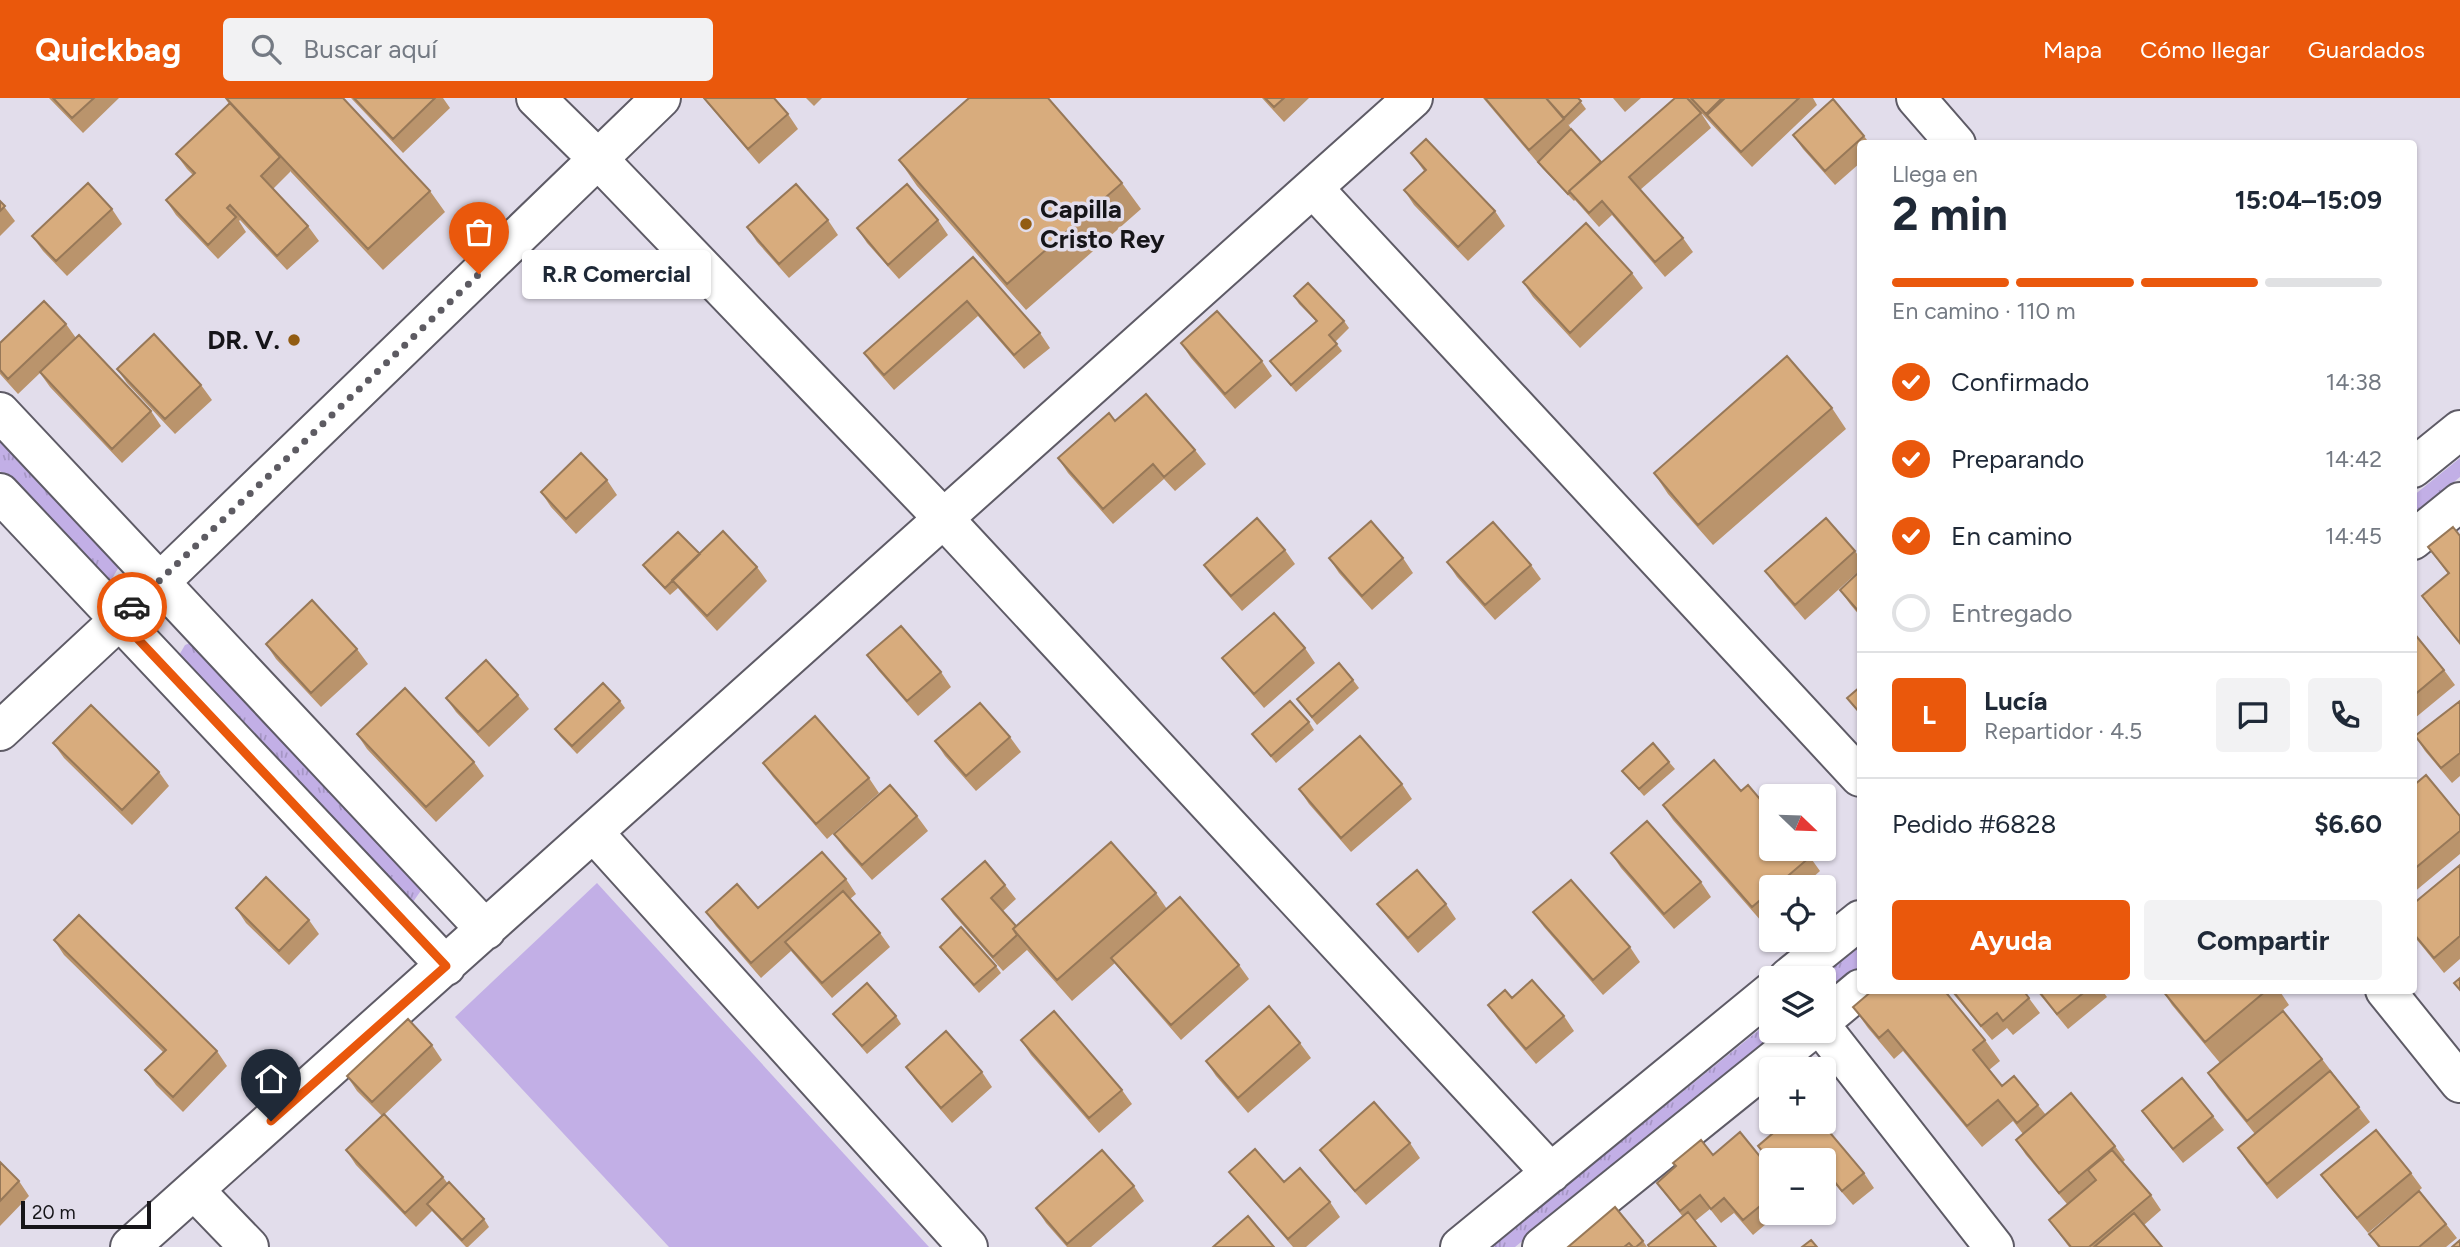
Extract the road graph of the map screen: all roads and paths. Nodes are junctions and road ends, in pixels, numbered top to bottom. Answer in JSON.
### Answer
{"nodes":[{"id":1,"x":536,"y":98,"type":"edge"},
{"id":2,"x":661,"y":98,"type":"edge"},
{"id":3,"x":1413,"y":98,"type":"edge"},
{"id":4,"x":1916,"y":98,"type":"edge"},
{"id":5,"x":1953,"y":140,"type":"edge"},
{"id":6,"x":598,"y":159,"type":"junction"},
{"id":7,"x":1313,"y":188,"type":"junction"},
{"id":8,"x":0,"y":412,"type":"edge"},
{"id":9,"x":2460,"y":430,"type":"edge"},
{"id":10,"x":2417,"y":465,"type":"edge"},
{"id":11,"x":0,"y":493,"type":"edge"},
{"id":12,"x":2460,"y":502,"type":"edge"},
{"id":13,"x":944,"y":519,"type":"junction"},
{"id":14,"x":2417,"y":537,"type":"edge"},
{"id":15,"x":160,"y":582,"type":"junction"},
{"id":16,"x":120,"y":620,"type":"junction"},
{"id":17,"x":0,"y":731,"type":"edge"},
{"id":18,"x":1857,"y":774,"type":"edge"},
{"id":19,"x":594,"y":833,"type":"junction"},
{"id":20,"x":1857,"y":922,"type":"edge"},
{"id":21,"x":486,"y":930,"type":"junction"},
{"id":22,"x":446,"y":966,"type":"junction"},
{"id":23,"x":1803,"y":966,"type":"edge"},
{"id":24,"x":1857,"y":992,"type":"edge"},
{"id":25,"x":2388,"y":994,"type":"edge"},
{"id":26,"x":1759,"y":1002,"type":"edge"},
{"id":27,"x":1836,"y":1010,"type":"edge"},
{"id":28,"x":1795,"y":1043,"type":"edge"},
{"id":29,"x":1834,"y":1043,"type":"edge"},
{"id":30,"x":2460,"y":1083,"type":"edge"},
{"id":31,"x":1551,"y":1173,"type":"junction"},
{"id":32,"x":194,"y":1190,"type":"junction"},
{"id":33,"x":130,"y":1247,"type":"edge"},
{"id":34,"x":248,"y":1247,"type":"edge"},
{"id":35,"x":968,"y":1247,"type":"edge"},
{"id":36,"x":1460,"y":1247,"type":"edge"},
{"id":37,"x":1542,"y":1247,"type":"edge"},
{"id":38,"x":1994,"y":1247,"type":"edge"}],
"edges":[{"from":1,"to":6,"type":"street"},
{"from":2,"to":6,"type":"street"},
{"from":3,"to":7,"type":"street"},
{"from":4,"to":5,"type":"street"},
{"from":6,"to":13,"type":"street"},
{"from":6,"to":15,"type":"street"},
{"from":7,"to":13,"type":"street"},
{"from":7,"to":18,"type":"street"},
{"from":8,"to":15,"type":"street"},
{"from":9,"to":10,"type":"street"},
{"from":11,"to":16,"type":"street"},
{"from":12,"to":14,"type":"street"},
{"from":13,"to":19,"type":"street"},
{"from":13,"to":31,"type":"street"},
{"from":15,"to":16,"type":"street"},
{"from":15,"to":21,"type":"street"},
{"from":16,"to":17,"type":"street"},
{"from":16,"to":22,"type":"street"},
{"from":19,"to":21,"type":"street"},
{"from":19,"to":35,"type":"street"},
{"from":20,"to":23,"type":"street"},
{"from":21,"to":22,"type":"street"},
{"from":22,"to":32,"type":"street"},
{"from":24,"to":27,"type":"street"},
{"from":25,"to":30,"type":"street"},
{"from":26,"to":31,"type":"street"},
{"from":28,"to":37,"type":"street"},
{"from":29,"to":38,"type":"street"},
{"from":31,"to":36,"type":"street"},
{"from":32,"to":33,"type":"street"},
{"from":32,"to":34,"type":"street"}]}
